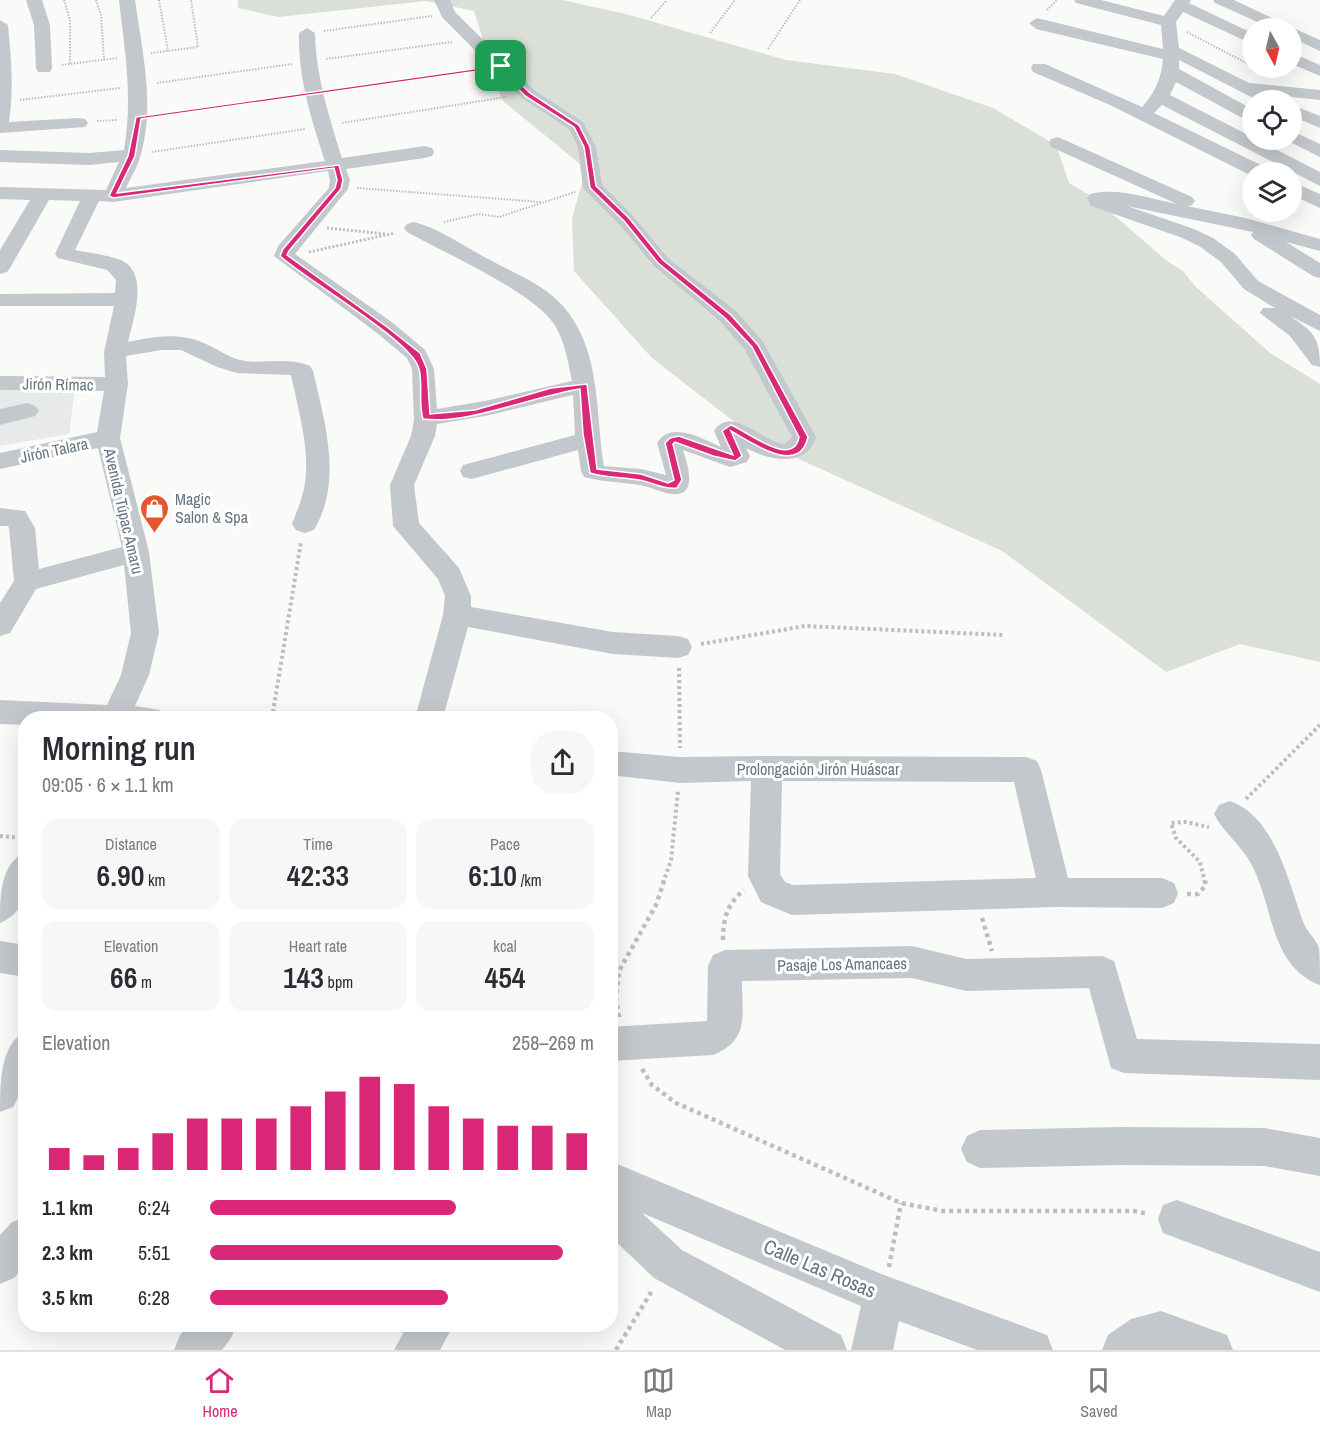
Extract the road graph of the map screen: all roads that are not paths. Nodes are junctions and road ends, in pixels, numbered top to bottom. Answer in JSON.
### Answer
{"nodes":[{"id":1,"x":34,"y":0,"type":"edge"},
{"id":2,"x":127,"y":0,"type":"edge"},
{"id":3,"x":1082,"y":0,"type":"edge"},
{"id":4,"x":1221,"y":0,"type":"edge"},
{"id":5,"x":1182,"y":2,"type":"edge"},
{"id":6,"x":445,"y":7,"type":"edge"},
{"id":7,"x":1261,"y":18,"type":"edge"},
{"id":8,"x":1168,"y":22,"type":"junction"},
{"id":9,"x":1037,"y":23,"type":"dead end"},
{"id":10,"x":0,"y":25,"type":"edge"},
{"id":11,"x":307,"y":33,"type":"road end"},
{"id":12,"x":1242,"y":34,"type":"edge"},
{"id":13,"x":1302,"y":38,"type":"edge"},
{"id":14,"x":1320,"y":46,"type":"edge"},
{"id":15,"x":1170,"y":60,"type":"junction"},
{"id":16,"x":1302,"y":63,"type":"edge"},
{"id":17,"x":44,"y":68,"type":"road end"},
{"id":18,"x":1039,"y":68,"type":"dead end"},
{"id":19,"x":1320,"y":72,"type":"edge"},
{"id":20,"x":1241,"y":87,"type":"junction"},
{"id":21,"x":1248,"y":90,"type":"edge"},
{"id":22,"x":1320,"y":95,"type":"edge"},
{"id":23,"x":1162,"y":98,"type":"junction"},
{"id":24,"x":1242,"y":109,"type":"edge"},
{"id":25,"x":1143,"y":115,"type":"junction"},
{"id":26,"x":1302,"y":115,"type":"edge"},
{"id":27,"x":0,"y":122,"type":"edge"},
{"id":28,"x":79,"y":123,"type":"road end"},
{"id":29,"x":1320,"y":123,"type":"edge"},
{"id":30,"x":0,"y":128,"type":"edge"},
{"id":31,"x":1302,"y":141,"type":"edge"},
{"id":32,"x":1058,"y":143,"type":"dead end"},
{"id":33,"x":1320,"y":151,"type":"edge"},
{"id":34,"x":424,"y":152,"type":"dead end"},
{"id":35,"x":0,"y":156,"type":"edge"},
{"id":36,"x":132,"y":156,"type":"junction"},
{"id":37,"x":1242,"y":163,"type":"edge"},
{"id":38,"x":337,"y":176,"type":"junction"},
{"id":39,"x":1319,"y":178,"type":"edge"},
{"id":40,"x":0,"y":193,"type":"edge"},
{"id":41,"x":1302,"y":193,"type":"edge"},
{"id":42,"x":42,"y":195,"type":"junction"},
{"id":43,"x":113,"y":196,"type":"junction"},
{"id":44,"x":92,"y":197,"type":"junction"},
{"id":45,"x":1320,"y":202,"type":"edge"},
{"id":46,"x":1320,"y":211,"type":"edge"},
{"id":47,"x":1302,"y":212,"type":"edge"},
{"id":48,"x":1302,"y":219,"type":"edge"},
{"id":49,"x":1236,"y":222,"type":"junction"},
{"id":50,"x":414,"y":228,"type":"road end"},
{"id":51,"x":1320,"y":231,"type":"edge"},
{"id":52,"x":1320,"y":245,"type":"edge"},
{"id":53,"x":0,"y":268,"type":"edge"},
{"id":54,"x":1239,"y":269,"type":"junction"},
{"id":55,"x":1320,"y":272,"type":"edge"},
{"id":56,"x":126,"y":299,"type":"junction"},
{"id":57,"x":0,"y":300,"type":"edge"},
{"id":58,"x":1320,"y":324,"type":"edge"},
{"id":59,"x":116,"y":352,"type":"junction"},
{"id":60,"x":1320,"y":360,"type":"edge"},
{"id":61,"x":0,"y":383,"type":"edge"},
{"id":62,"x":117,"y":384,"type":"junction"},
{"id":63,"x":584,"y":386,"type":"junction"},
{"id":64,"x":27,"y":411,"type":"dead end"},
{"id":65,"x":0,"y":417,"type":"edge"},
{"id":66,"x":426,"y":417,"type":"junction"},
{"id":67,"x":108,"y":438,"type":"junction"},
{"id":68,"x":588,"y":440,"type":"junction"},
{"id":69,"x":0,"y":461,"type":"edge"},
{"id":70,"x":472,"y":471,"type":"dead end"},
{"id":71,"x":0,"y":518,"type":"edge"},
{"id":72,"x":305,"y":524,"type":"road end"},
{"id":73,"x":136,"y":552,"type":"junction"},
{"id":74,"x":27,"y":582,"type":"junction"},
{"id":75,"x":457,"y":615,"type":"junction"},
{"id":76,"x":0,"y":626,"type":"edge"},
{"id":77,"x":678,"y":647,"type":"road end"},
{"id":78,"x":119,"y":711,"type":"edge"},
{"id":79,"x":431,"y":711,"type":"edge"},
{"id":80,"x":0,"y":712,"type":"edge"},
{"id":81,"x":18,"y":713,"type":"edge"},
{"id":82,"x":618,"y":764,"type":"edge"},
{"id":83,"x":767,"y":768,"type":"junction"},
{"id":84,"x":1240,"y":825,"type":"road end"},
{"id":85,"x":18,"y":879,"type":"edge"},
{"id":86,"x":1055,"y":892,"type":"junction"},
{"id":87,"x":1162,"y":893,"type":"road end"},
{"id":88,"x":0,"y":908,"type":"edge"},
{"id":89,"x":0,"y":957,"type":"edge"},
{"id":90,"x":18,"y":960,"type":"edge"},
{"id":91,"x":1320,"y":969,"type":"edge"},
{"id":92,"x":618,"y":1043,"type":"edge"},
{"id":93,"x":18,"y":1062,"type":"edge"},
{"id":94,"x":1320,"y":1062,"type":"edge"},
{"id":95,"x":0,"y":1094,"type":"edge"},
{"id":96,"x":980,"y":1149,"type":"dead end"},
{"id":97,"x":1320,"y":1157,"type":"edge"},
{"id":98,"x":618,"y":1183,"type":"edge"},
{"id":99,"x":618,"y":1217,"type":"edge"},
{"id":100,"x":1177,"y":1219,"type":"road end"},
{"id":101,"x":18,"y":1245,"type":"edge"},
{"id":102,"x":0,"y":1264,"type":"edge"},
{"id":103,"x":1320,"y":1272,"type":"edge"},
{"id":104,"x":884,"y":1295,"type":"junction"},
{"id":105,"x":210,"y":1332,"type":"edge"},
{"id":106,"x":428,"y":1332,"type":"edge"},
{"id":107,"x":195,"y":1350,"type":"edge"},
{"id":108,"x":415,"y":1350,"type":"edge"},
{"id":109,"x":826,"y":1350,"type":"edge"},
{"id":110,"x":872,"y":1350,"type":"edge"},
{"id":111,"x":1032,"y":1350,"type":"edge"},
{"id":112,"x":1123,"y":1350,"type":"edge"},
{"id":113,"x":1212,"y":1350,"type":"edge"}],
"edges":[{"from":1,"to":17,"type":"street"},
{"from":2,"to":36,"type":"street"},
{"from":3,"to":8,"type":"street"},
{"from":4,"to":7,"type":"street"},
{"from":5,"to":8,"type":"street"},
{"from":5,"to":12,"type":"street"},
{"from":6,"to":68,"type":"street"},
{"from":8,"to":15,"type":"street"},
{"from":9,"to":15,"type":"street"},
{"from":10,"to":27,"type":"street"},
{"from":11,"to":38,"type":"street"},
{"from":13,"to":14,"type":"street"},
{"from":15,"to":20,"type":"street"},
{"from":15,"to":23,"type":"street"},
{"from":15,"to":24,"type":"street"},
{"from":16,"to":19,"type":"street"},
{"from":18,"to":25,"type":"street"},
{"from":20,"to":21,"type":"street"},
{"from":20,"to":22,"type":"street"},
{"from":23,"to":25,"type":"street"},
{"from":23,"to":39,"type":"street"},
{"from":25,"to":37,"type":"street"},
{"from":26,"to":29,"type":"street"},
{"from":28,"to":30,"type":"street"},
{"from":31,"to":33,"type":"street"},
{"from":32,"to":49,"type":"street"},
{"from":34,"to":38,"type":"street"},
{"from":35,"to":36,"type":"street"},
{"from":36,"to":43,"type":"street"},
{"from":38,"to":43,"type":"street"},
{"from":38,"to":66,"type":"street"},
{"from":40,"to":42,"type":"street"},
{"from":41,"to":45,"type":"street"},
{"from":42,"to":44,"type":"street"},
{"from":42,"to":53,"type":"street"},
{"from":43,"to":44,"type":"street"},
{"from":44,"to":56,"type":"street"},
{"from":46,"to":47,"type":"street"},
{"from":48,"to":51,"type":"street"},
{"from":49,"to":52,"type":"street"},
{"from":49,"to":54,"type":"street"},
{"from":49,"to":55,"type":"street"},
{"from":50,"to":63,"type":"street"},
{"from":54,"to":58,"type":"street"},
{"from":54,"to":60,"type":"street"},
{"from":56,"to":57,"type":"street"},
{"from":56,"to":59,"type":"street","name":"Avenida Túpac Amaru"},
{"from":59,"to":62,"type":"street","name":"Avenida Túpac Amaru"},
{"from":59,"to":72,"type":"street"},
{"from":61,"to":62,"type":"street","name":"Jirón Rímac"},
{"from":62,"to":67,"type":"street","name":"Avenida Túpac Amaru"},
{"from":63,"to":66,"type":"street"},
{"from":63,"to":68,"type":"street"},
{"from":64,"to":65,"type":"street"},
{"from":66,"to":75,"type":"street"},
{"from":67,"to":69,"type":"street","name":"Jirón Talara"},
{"from":67,"to":73,"type":"street","name":"Avenida Túpac Amaru"},
{"from":68,"to":70,"type":"street"},
{"from":71,"to":74,"type":"street"},
{"from":73,"to":74,"type":"street"},
{"from":73,"to":78,"type":"street","name":"Avenida Túpac Amaru"},
{"from":74,"to":76,"type":"street"},
{"from":75,"to":77,"type":"street"},
{"from":75,"to":79,"type":"street"},
{"from":80,"to":81,"type":"street"},
{"from":82,"to":83,"type":"street","name":"Prolongación Jirón Huáscar"},
{"from":83,"to":86,"type":"street","name":"Prolongación Jirón Huáscar"},
{"from":83,"to":86,"type":"street"},
{"from":84,"to":91,"type":"street"},
{"from":85,"to":88,"type":"street"},
{"from":86,"to":87,"type":"street"},
{"from":89,"to":90,"type":"street"},
{"from":92,"to":94,"type":"street","name":"Pasaje Los Amancaes"},
{"from":93,"to":95,"type":"street"},
{"from":96,"to":97,"type":"street"},
{"from":98,"to":104,"type":"street","name":"Calle Las Rosas"},
{"from":99,"to":109,"type":"street"},
{"from":100,"to":103,"type":"street"},
{"from":101,"to":102,"type":"street"},
{"from":104,"to":110,"type":"street"},
{"from":104,"to":111,"type":"street","name":"Calle Las Rosas"},
{"from":105,"to":107,"type":"street"},
{"from":106,"to":108,"type":"street"},
{"from":112,"to":113,"type":"street"}]}
